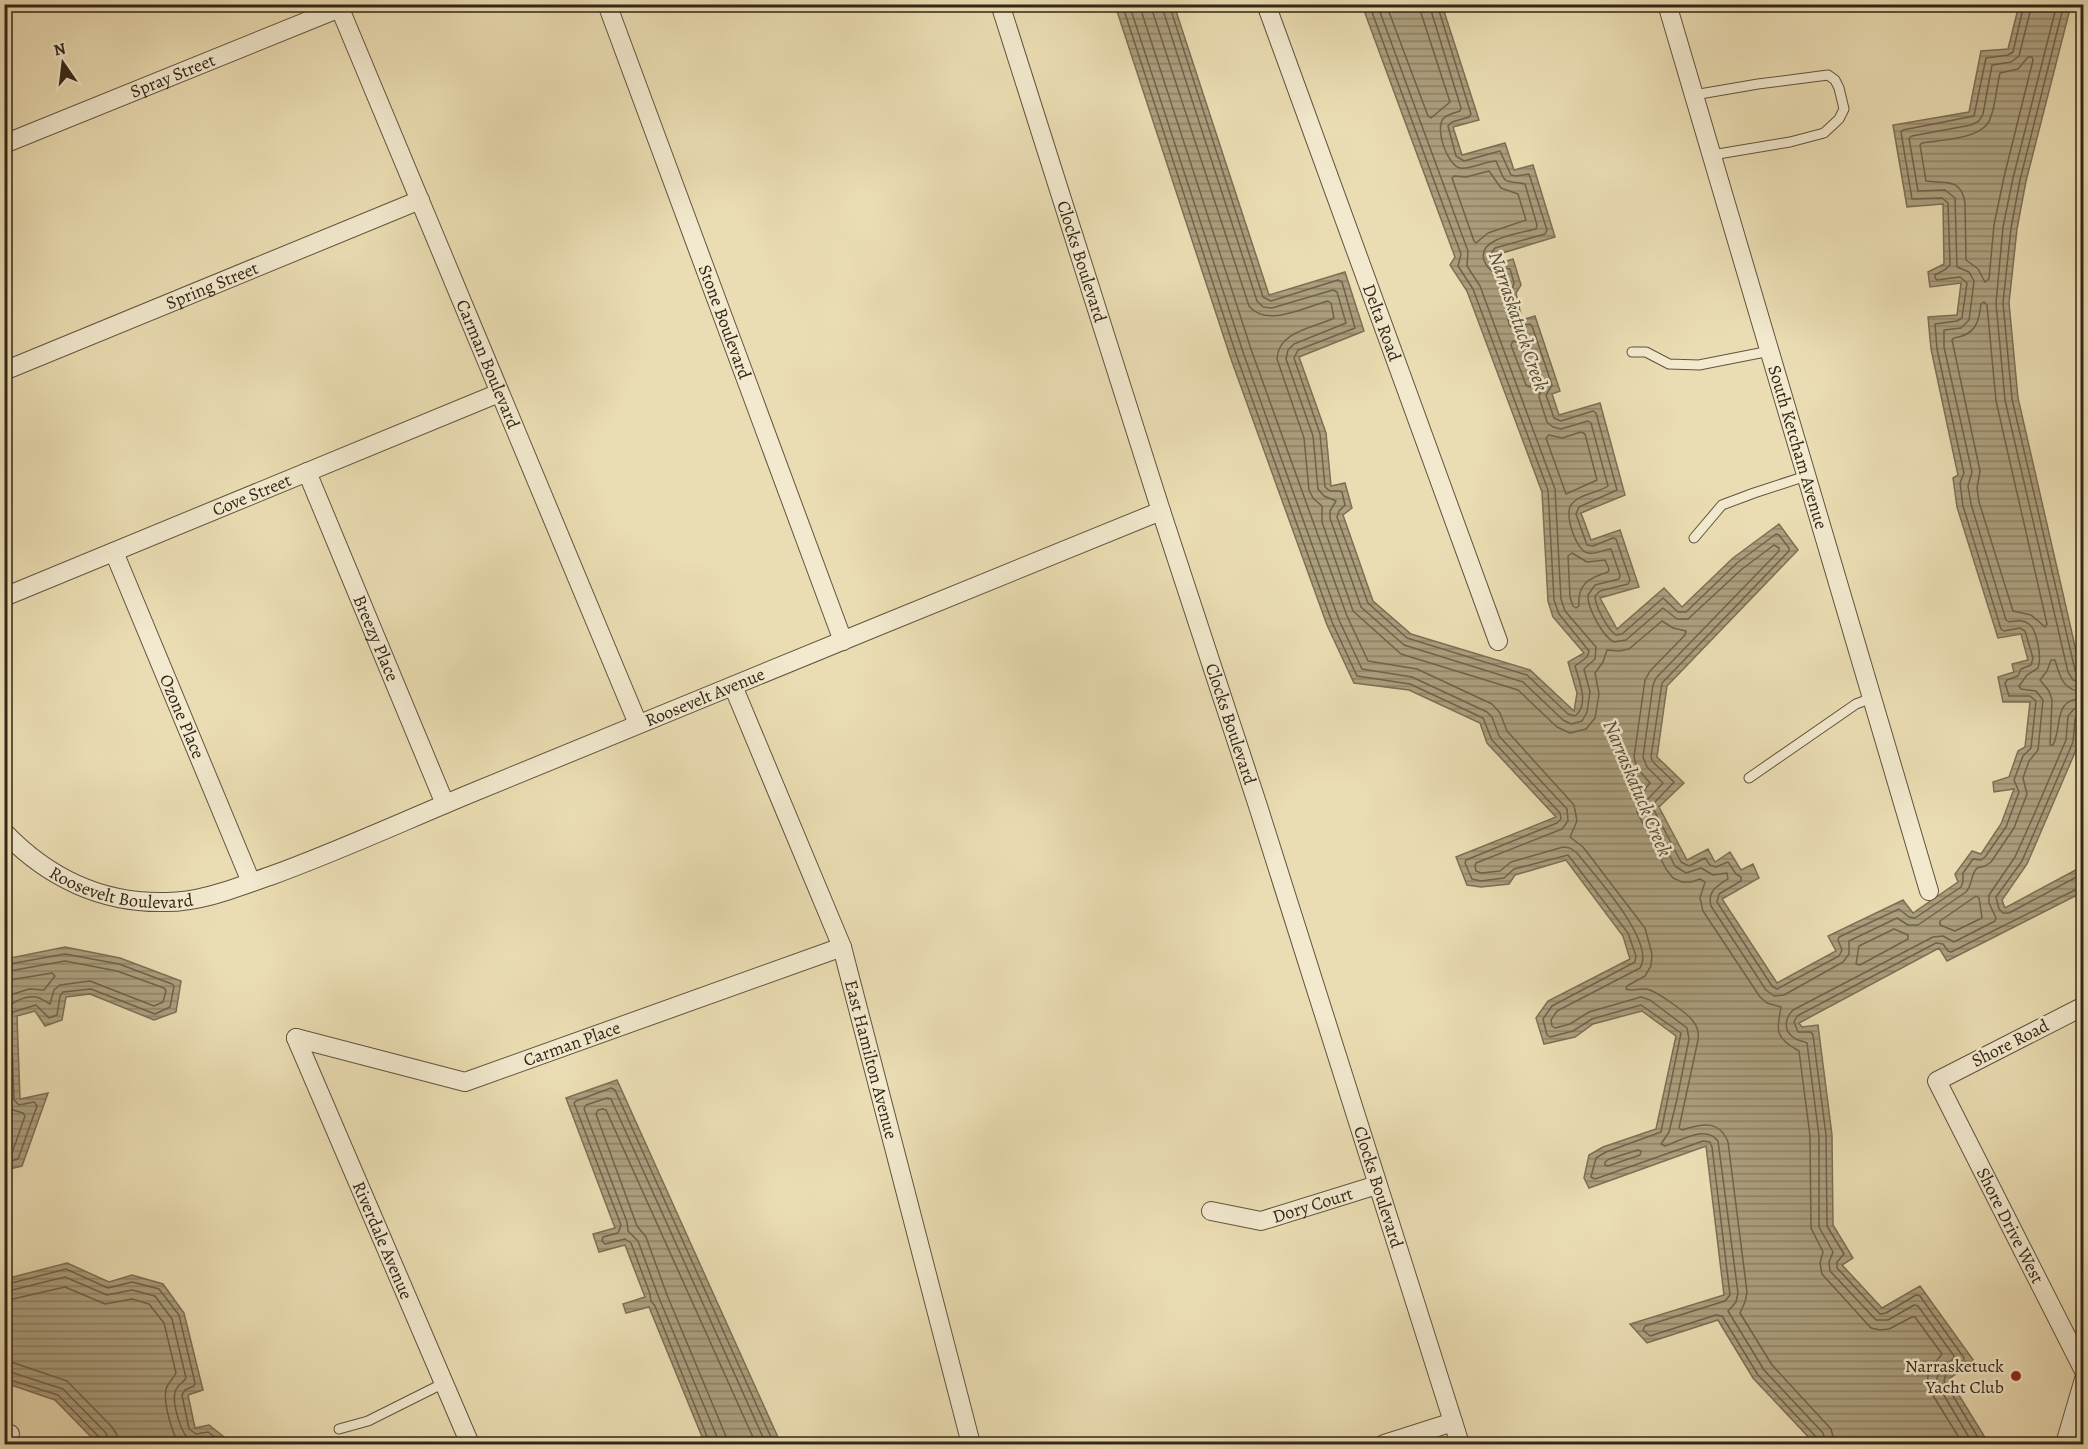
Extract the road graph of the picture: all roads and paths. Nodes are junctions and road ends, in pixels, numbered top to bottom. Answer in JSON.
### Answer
{"nodes":[{"id":1,"x":607,"y":4,"type":"edge"},
{"id":2,"x":1266,"y":4,"type":"edge"},
{"id":3,"x":1667,"y":4,"type":"edge"},
{"id":4,"x":1002,"y":5,"type":"edge"},
{"id":5,"x":339,"y":6,"type":"edge"},
{"id":6,"x":1694,"y":95,"type":"junction"},
{"id":7,"x":4,"y":144,"type":"edge"},
{"id":8,"x":1712,"y":155,"type":"junction"},
{"id":9,"x":420,"y":200,"type":"junction"},
{"id":10,"x":1770,"y":351,"type":"junction"},
{"id":11,"x":1632,"y":352,"type":"dead end"},
{"id":12,"x":4,"y":372,"type":"edge"},
{"id":13,"x":499,"y":393,"type":"junction"},
{"id":14,"x":307,"y":472,"type":"junction"},
{"id":15,"x":1806,"y":476,"type":"junction"},
{"id":16,"x":1161,"y":511,"type":"junction"},
{"id":17,"x":1694,"y":538,"type":"dead end"},
{"id":18,"x":114,"y":552,"type":"junction"},
{"id":19,"x":4,"y":597,"type":"edge"},
{"id":20,"x":843,"y":640,"type":"junction"},
{"id":21,"x":1498,"y":641,"type":"dead end"},
{"id":22,"x":733,"y":686,"type":"junction"},
{"id":23,"x":1872,"y":698,"type":"junction"},
{"id":24,"x":638,"y":724,"type":"junction"},
{"id":25,"x":1749,"y":778,"type":"dead end"},
{"id":26,"x":445,"y":804,"type":"junction"},
{"id":27,"x":4,"y":832,"type":"edge"},
{"id":28,"x":251,"y":882,"type":"junction"},
{"id":29,"x":1929,"y":891,"type":"dead end"},
{"id":30,"x":842,"y":947,"type":"junction"},
{"id":31,"x":2084,"y":1006,"type":"edge"},
{"id":32,"x":296,"y":1038,"type":"joint"},
{"id":33,"x":1937,"y":1081,"type":"joint"},
{"id":34,"x":1377,"y":1185,"type":"junction"},
{"id":35,"x":1211,"y":1211,"type":"dead end"},
{"id":36,"x":2084,"y":1371,"type":"edge"},
{"id":37,"x":2084,"y":1379,"type":"edge"},
{"id":38,"x":444,"y":1383,"type":"junction"},
{"id":39,"x":1453,"y":1422,"type":"junction"},
{"id":40,"x":339,"y":1430,"type":"dead end"},
{"id":41,"x":470,"y":1444,"type":"edge"},
{"id":42,"x":971,"y":1444,"type":"edge"},
{"id":43,"x":1384,"y":1444,"type":"edge"},
{"id":44,"x":1460,"y":1444,"type":"edge"},
{"id":45,"x":2065,"y":1444,"type":"edge"}],
"edges":[{"from":1,"to":20,"type":"street","name":"Stone Boulevard"},
{"from":2,"to":21,"type":"street","name":"Delta Road"},
{"from":3,"to":6,"type":"street","name":"South Ketcham Avenue"},
{"from":4,"to":16,"type":"street","name":"Clocks Boulevard"},
{"from":5,"to":7,"type":"street","name":"Spray Street"},
{"from":5,"to":9,"type":"street","name":"Carman Boulevard"},
{"from":6,"to":8,"type":"street","name":"South Ketcham Avenue"},
{"from":6,"to":8,"type":"lane"},
{"from":8,"to":10,"type":"street","name":"South Ketcham Avenue"},
{"from":9,"to":12,"type":"street","name":"Spring Street"},
{"from":9,"to":13,"type":"street","name":"Carman Boulevard"},
{"from":10,"to":11,"type":"lane"},
{"from":10,"to":15,"type":"street","name":"South Ketcham Avenue"},
{"from":13,"to":14,"type":"street","name":"Cove Street"},
{"from":13,"to":24,"type":"street","name":"Carman Boulevard"},
{"from":14,"to":18,"type":"street","name":"Cove Street"},
{"from":14,"to":26,"type":"street","name":"Breezy Place"},
{"from":15,"to":17,"type":"lane"},
{"from":15,"to":23,"type":"street","name":"South Ketcham Avenue"},
{"from":16,"to":20,"type":"street","name":"Roosevelt Avenue"},
{"from":16,"to":34,"type":"street","name":"Clocks Boulevard"},
{"from":18,"to":19,"type":"street","name":"Cove Street"},
{"from":18,"to":28,"type":"street","name":"Ozone Place"},
{"from":20,"to":22,"type":"street","name":"Roosevelt Avenue"},
{"from":22,"to":24,"type":"street","name":"Roosevelt Avenue"},
{"from":22,"to":30,"type":"street","name":"East Hamilton Avenue"},
{"from":23,"to":25,"type":"lane"},
{"from":23,"to":29,"type":"street","name":"South Ketcham Avenue"},
{"from":24,"to":26,"type":"street","name":"Roosevelt Avenue"},
{"from":26,"to":28,"type":"street","name":"Roosevelt Avenue"},
{"from":27,"to":28,"type":"street","name":"Roosevelt Boulevard"},
{"from":30,"to":32,"type":"street","name":"Carman Place"},
{"from":30,"to":42,"type":"street","name":"East Hamilton Avenue"},
{"from":31,"to":33,"type":"street","name":"Shore Road"},
{"from":32,"to":38,"type":"street","name":"Riverdale Avenue"},
{"from":33,"to":36,"type":"street","name":"Shore Drive West"},
{"from":34,"to":35,"type":"street","name":"Dory Court"},
{"from":34,"to":39,"type":"street","name":"Clocks Boulevard"},
{"from":37,"to":45,"type":"street"},
{"from":38,"to":40,"type":"lane"},
{"from":38,"to":41,"type":"street","name":"Riverdale Avenue"},
{"from":39,"to":43,"type":"street"},
{"from":39,"to":44,"type":"street","name":"Clocks Boulevard"}]}
